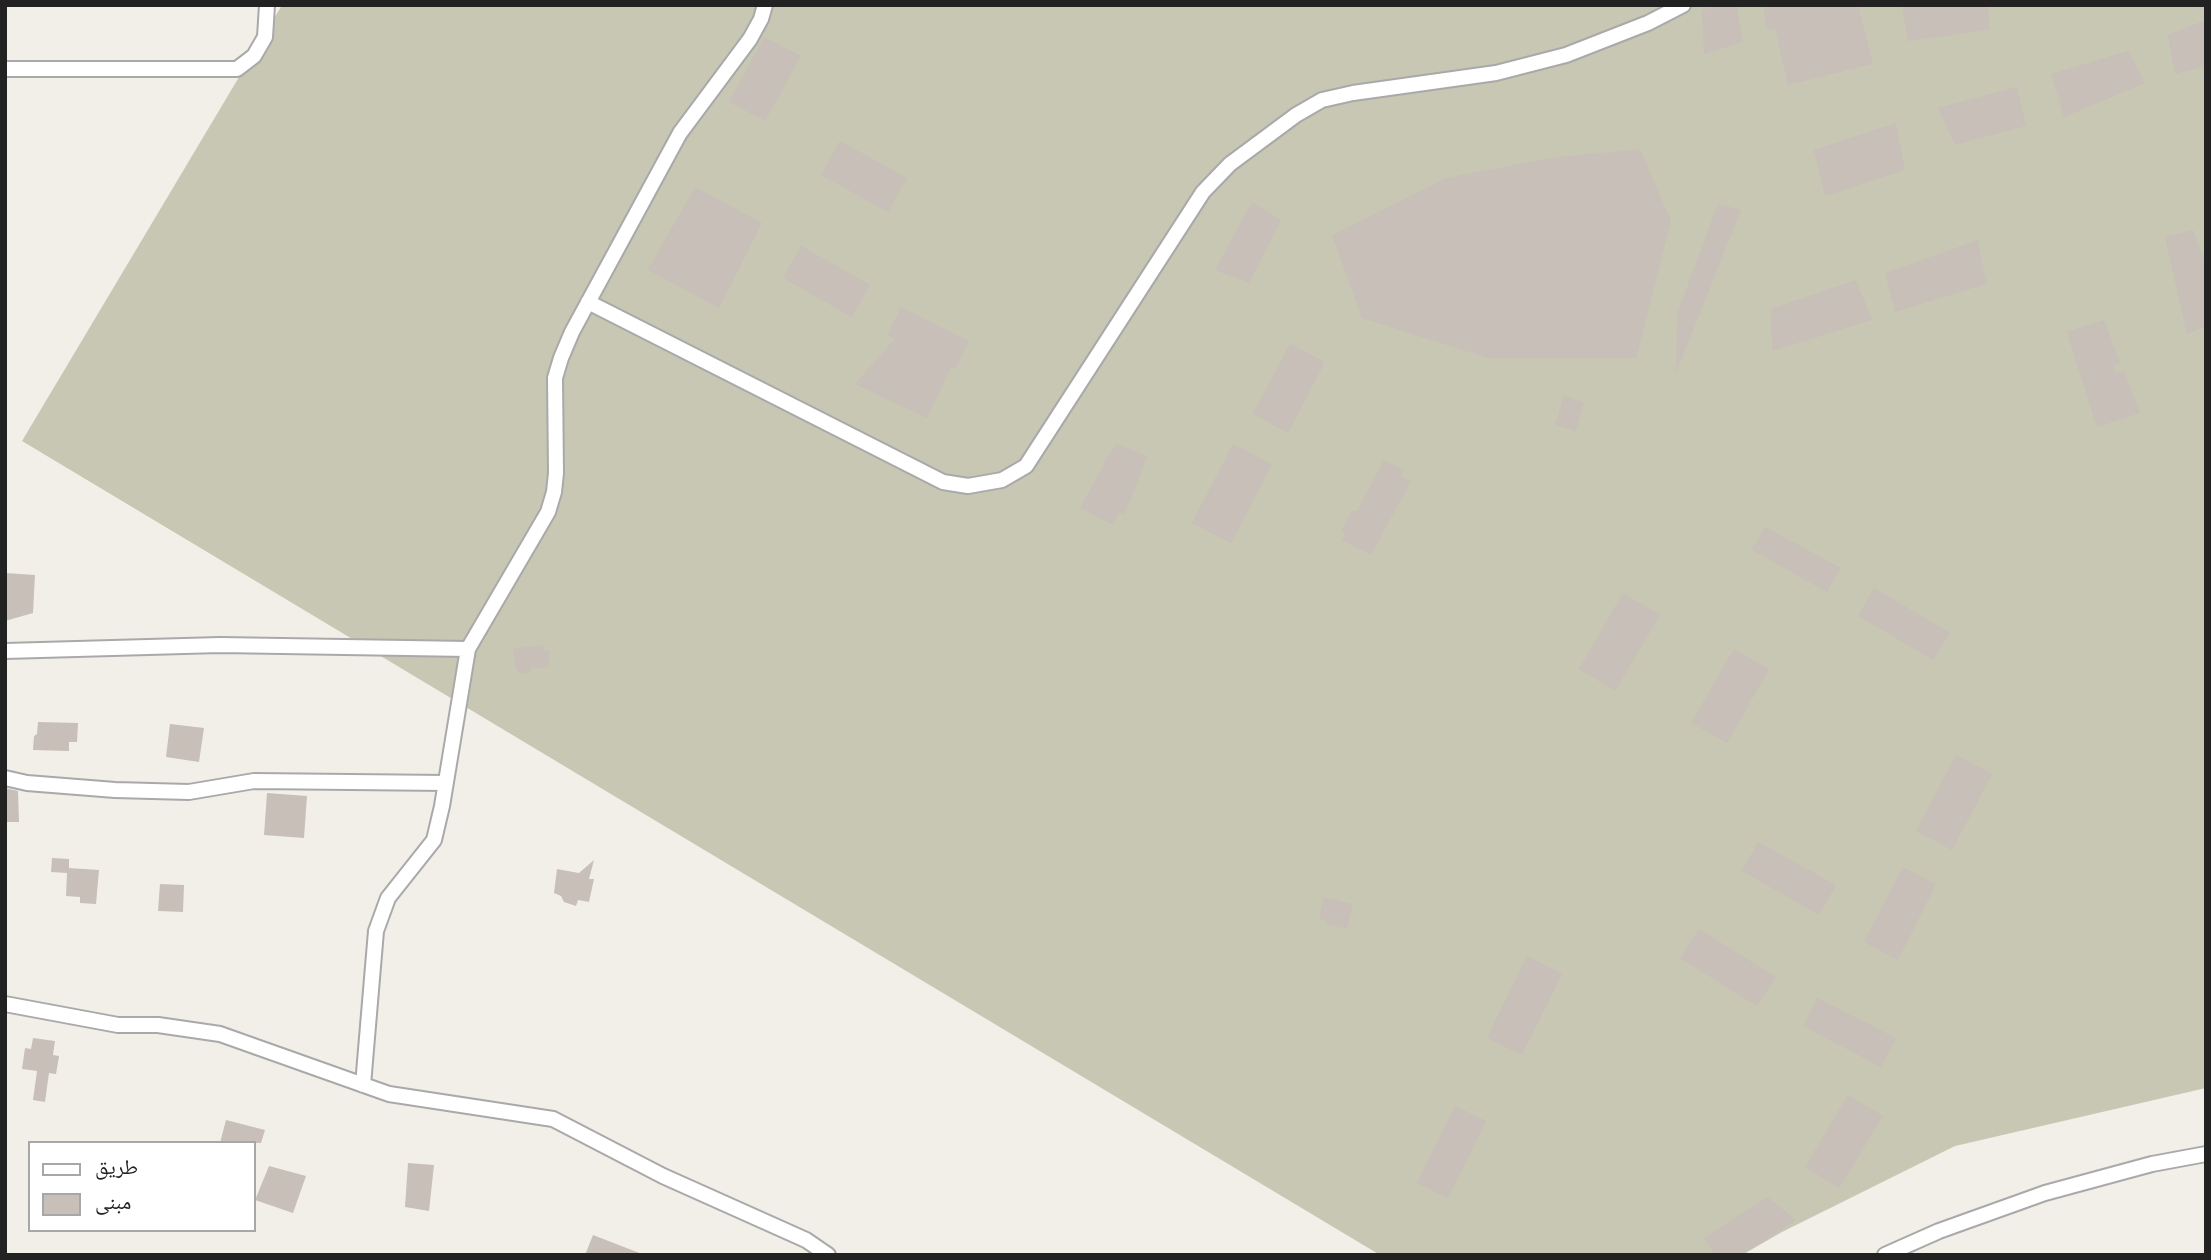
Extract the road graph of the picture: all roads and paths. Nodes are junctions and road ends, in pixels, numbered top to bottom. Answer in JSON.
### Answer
{"nodes":[{"id":1,"x":267,"y":5,"type":"edge"},
{"id":2,"x":765,"y":5,"type":"edge"},
{"id":3,"x":1683,"y":5,"type":"edge"},
{"id":4,"x":5,"y":69,"type":"edge"},
{"id":5,"x":588,"y":302,"type":"junction"},
{"id":6,"x":468,"y":649,"type":"junction"},
{"id":7,"x":5,"y":651,"type":"edge"},
{"id":8,"x":5,"y":778,"type":"edge"},
{"id":9,"x":446,"y":783,"type":"junction"},
{"id":10,"x":5,"y":1004,"type":"edge"},
{"id":11,"x":363,"y":1086,"type":"junction"},
{"id":12,"x":2206,"y":1154,"type":"edge"},
{"id":13,"x":828,"y":1255,"type":"edge"},
{"id":14,"x":1885,"y":1255,"type":"edge"}],
"edges":[{"from":1,"to":4,"type":"street"},
{"from":2,"to":5,"type":"street"},
{"from":3,"to":5,"type":"street"},
{"from":5,"to":6,"type":"street"},
{"from":6,"to":7,"type":"street"},
{"from":6,"to":9,"type":"street"},
{"from":8,"to":9,"type":"street"},
{"from":9,"to":11,"type":"street"},
{"from":10,"to":11,"type":"street"},
{"from":11,"to":13,"type":"street"},
{"from":12,"to":14,"type":"street"}]}
